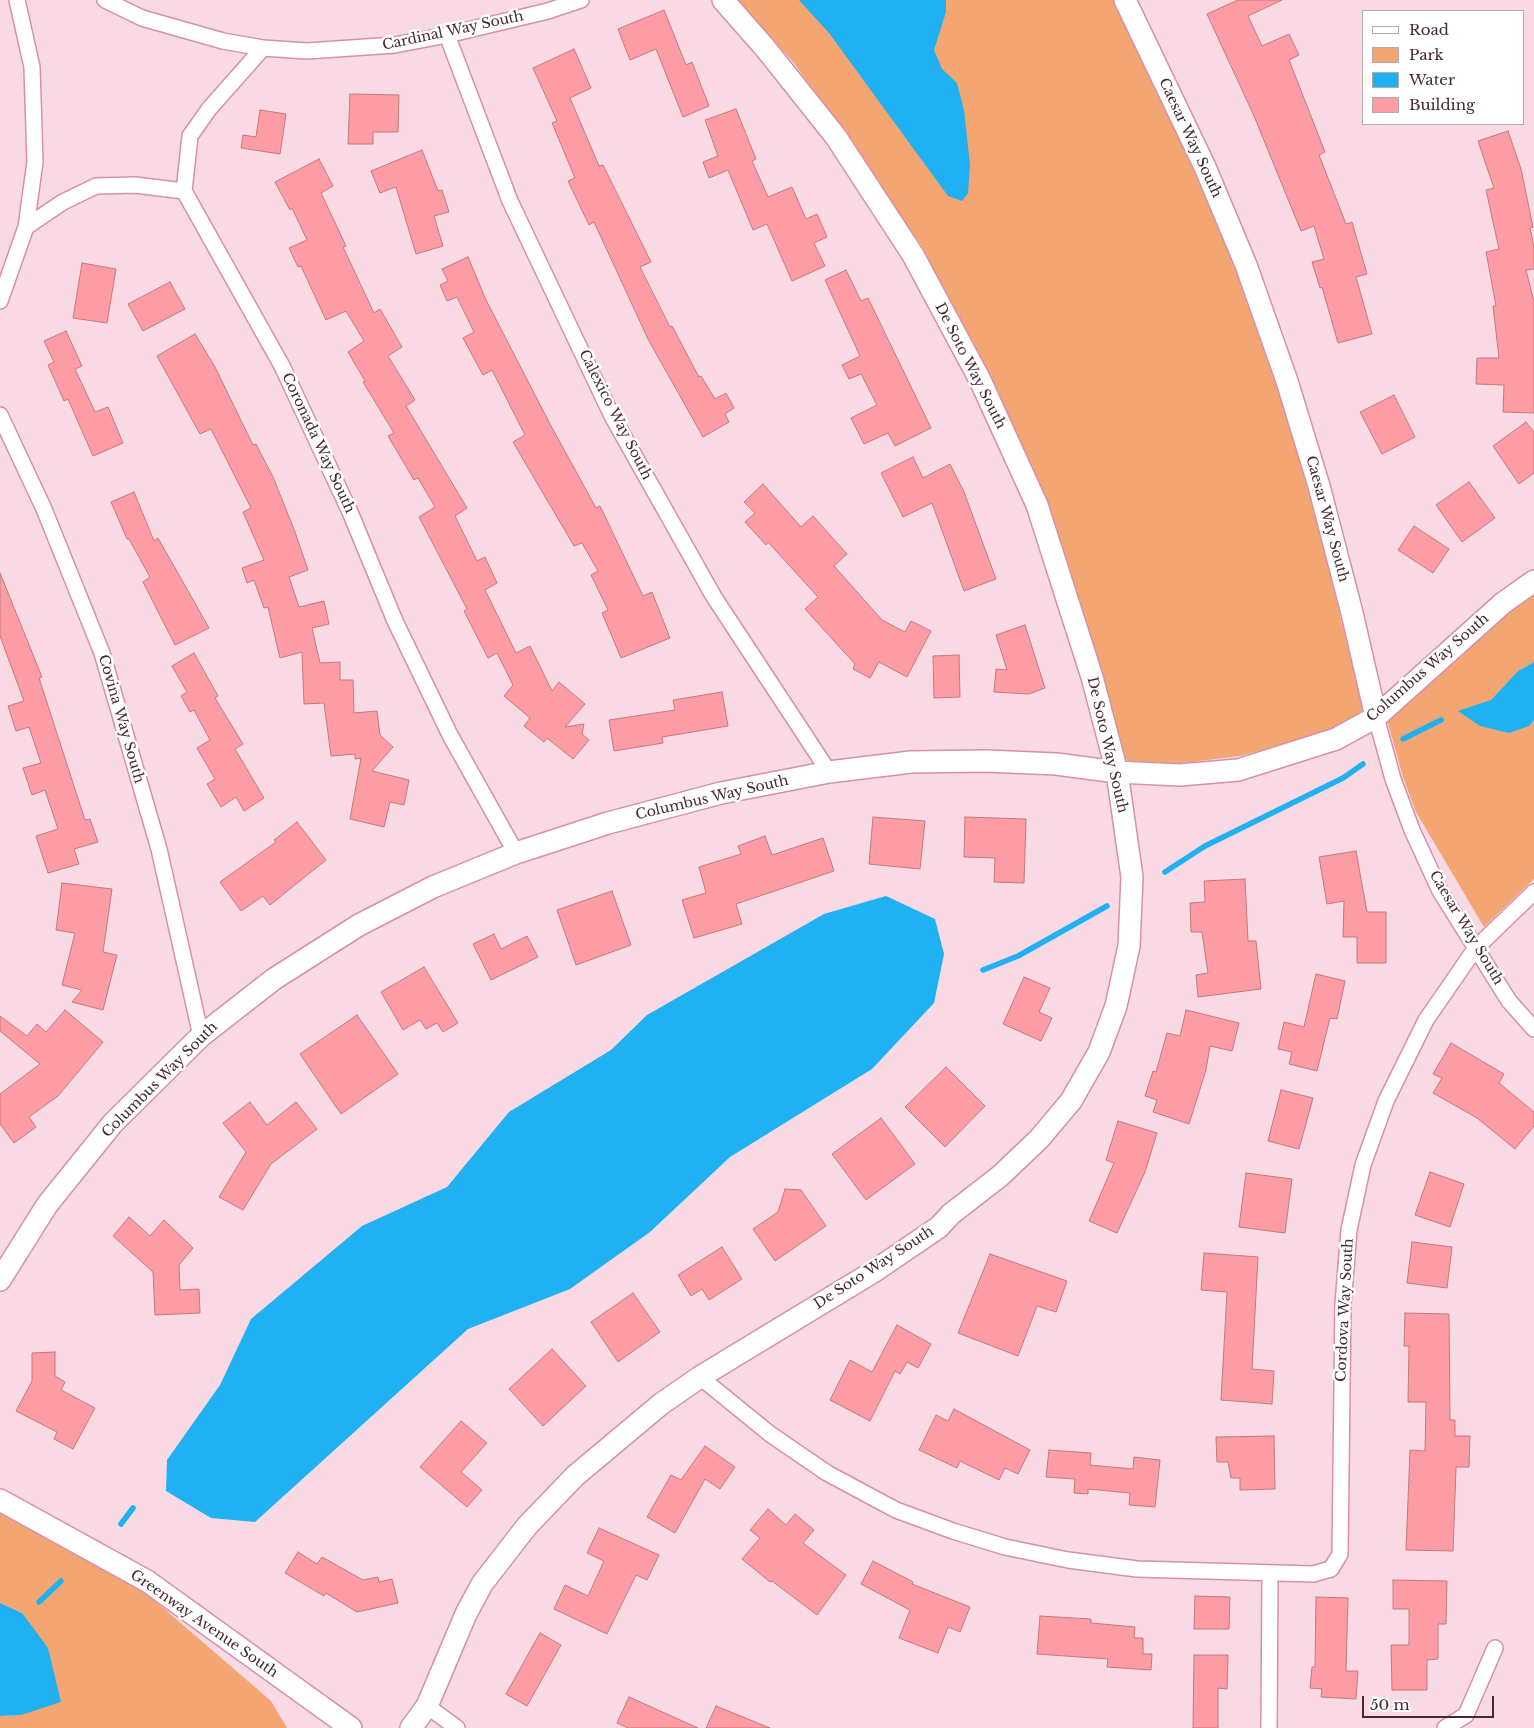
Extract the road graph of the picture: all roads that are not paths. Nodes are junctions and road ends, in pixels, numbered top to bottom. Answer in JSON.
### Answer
{"nodes":[{"id":1,"x":17,"y":0,"type":"edge"},
{"id":2,"x":105,"y":0,"type":"edge"},
{"id":3,"x":581,"y":0,"type":"edge"},
{"id":4,"x":722,"y":0,"type":"edge"},
{"id":5,"x":1125,"y":0,"type":"edge"},
{"id":6,"x":447,"y":35,"type":"junction"},
{"id":7,"x":263,"y":48,"type":"junction"},
{"id":8,"x":184,"y":191,"type":"junction"},
{"id":9,"x":26,"y":227,"type":"junction"},
{"id":10,"x":0,"y":302,"type":"edge"},
{"id":11,"x":0,"y":415,"type":"edge"},
{"id":12,"x":1534,"y":581,"type":"edge"},
{"id":13,"x":1376,"y":717,"type":"junction"},
{"id":14,"x":828,"y":772,"type":"junction"},
{"id":15,"x":1116,"y":772,"type":"junction"},
{"id":16,"x":516,"y":853,"type":"junction"},
{"id":17,"x":1534,"y":892,"type":"edge"},
{"id":18,"x":1476,"y":949,"type":"junction"},
{"id":19,"x":1534,"y":1029,"type":"edge"},
{"id":20,"x":201,"y":1036,"type":"junction"},
{"id":21,"x":0,"y":1280,"type":"edge"},
{"id":22,"x":700,"y":1377,"type":"junction"},
{"id":23,"x":0,"y":1500,"type":"edge"},
{"id":24,"x":1270,"y":1574,"type":"junction"},
{"id":25,"x":1495,"y":1648,"type":"dead end"},
{"id":26,"x":427,"y":1706,"type":"junction"},
{"id":27,"x":350,"y":1728,"type":"edge"},
{"id":28,"x":411,"y":1728,"type":"edge"},
{"id":29,"x":457,"y":1728,"type":"edge"},
{"id":30,"x":1269,"y":1728,"type":"edge"},
{"id":31,"x":1444,"y":1728,"type":"edge"}],
"edges":[{"from":1,"to":9,"type":"street"},
{"from":2,"to":7,"type":"street","name":"Cardinal Way South"},
{"from":3,"to":6,"type":"street","name":"Cardinal Way South"},
{"from":4,"to":15,"type":"street","name":"De Soto Way South"},
{"from":5,"to":13,"type":"street","name":"Caesar Way South"},
{"from":6,"to":7,"type":"street","name":"Cardinal Way South"},
{"from":6,"to":14,"type":"street","name":"Calexico Way South"},
{"from":7,"to":8,"type":"street"},
{"from":8,"to":9,"type":"street"},
{"from":8,"to":16,"type":"street","name":"Coronada Way South"},
{"from":9,"to":10,"type":"street"},
{"from":11,"to":20,"type":"street","name":"Covina Way South"},
{"from":12,"to":13,"type":"street","name":"Columbus Way South"},
{"from":13,"to":15,"type":"street","name":"Columbus Way South"},
{"from":13,"to":18,"type":"street","name":"Caesar Way South"},
{"from":14,"to":15,"type":"street","name":"Columbus Way South"},
{"from":14,"to":16,"type":"street","name":"Columbus Way South"},
{"from":15,"to":22,"type":"street","name":"De Soto Way South"},
{"from":16,"to":20,"type":"street","name":"Columbus Way South"},
{"from":17,"to":18,"type":"street","name":"Cordova Way South"},
{"from":18,"to":19,"type":"street","name":"Caesar Way South"},
{"from":18,"to":24,"type":"street","name":"Cordova Way South"},
{"from":20,"to":21,"type":"street","name":"Columbus Way South"},
{"from":22,"to":24,"type":"street","name":"Cordova Way South"},
{"from":22,"to":26,"type":"street","name":"De Soto Way South"},
{"from":23,"to":27,"type":"street","name":"Greenway Avenue South"},
{"from":24,"to":30,"type":"street"},
{"from":25,"to":31,"type":"street"},
{"from":26,"to":28,"type":"street","name":"De Soto Way South"},
{"from":26,"to":29,"type":"street"}]}
